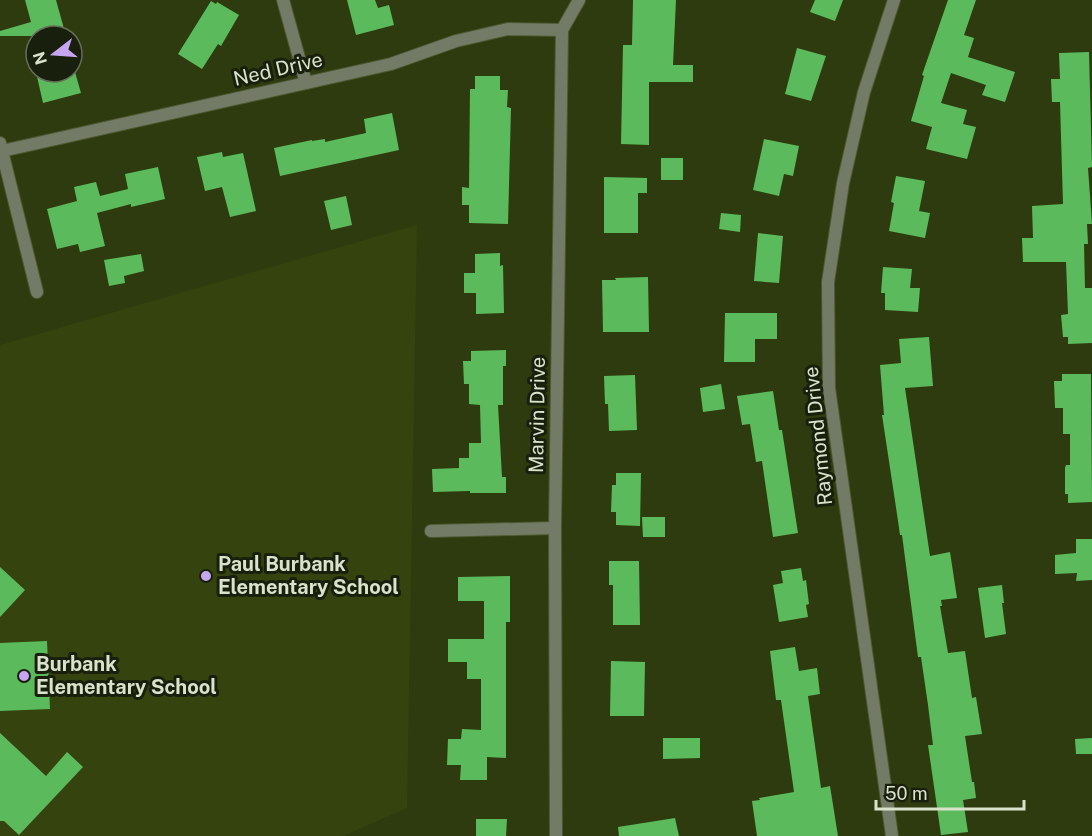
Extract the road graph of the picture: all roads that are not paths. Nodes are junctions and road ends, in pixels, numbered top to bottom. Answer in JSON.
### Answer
{"nodes":[{"id":1,"x":283,"y":0,"type":"edge"},
{"id":2,"x":579,"y":0,"type":"edge"},
{"id":3,"x":894,"y":0,"type":"edge"},
{"id":4,"x":562,"y":30,"type":"junction"},
{"id":5,"x":306,"y":82,"type":"junction"},
{"id":6,"x":1,"y":147,"type":"edge"},
{"id":7,"x":37,"y":292,"type":"dead end"},
{"id":8,"x":555,"y":528,"type":"junction"},
{"id":9,"x":431,"y":531,"type":"dead end"},
{"id":10,"x":555,"y":836,"type":"edge"},
{"id":11,"x":892,"y":836,"type":"edge"}],
"edges":[{"from":1,"to":5,"type":"street"},
{"from":2,"to":4,"type":"street","name":"Marvin Drive"},
{"from":3,"to":11,"type":"street","name":"Raymond Drive"},
{"from":4,"to":5,"type":"street","name":"Ned Drive"},
{"from":4,"to":8,"type":"street","name":"Marvin Drive"},
{"from":5,"to":6,"type":"street","name":"Ned Drive"},
{"from":6,"to":7,"type":"street"},
{"from":8,"to":9,"type":"street"},
{"from":8,"to":10,"type":"street","name":"Marvin Drive"}]}
